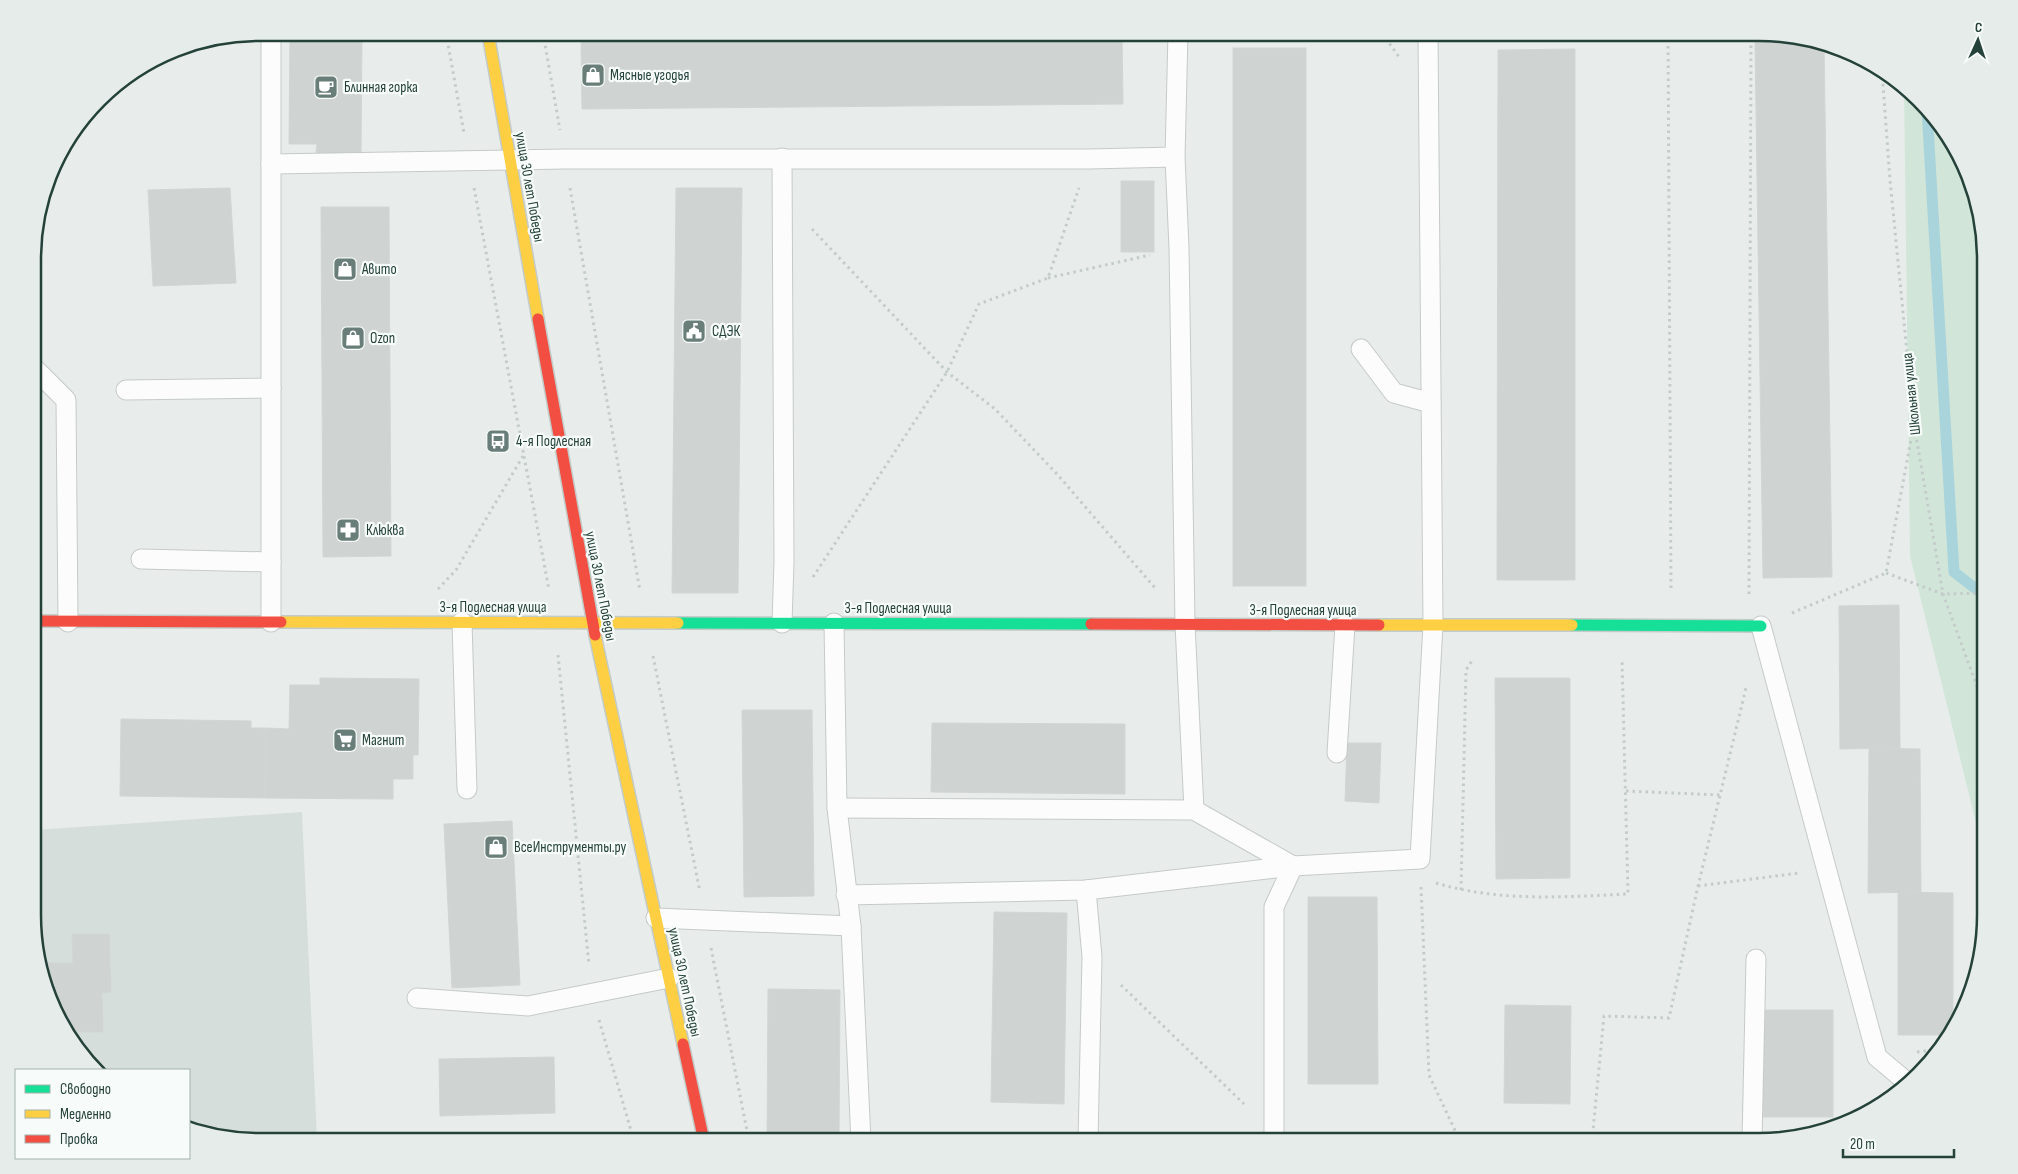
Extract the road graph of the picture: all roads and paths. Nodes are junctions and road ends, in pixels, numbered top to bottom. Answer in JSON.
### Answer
{"nodes":[{"id":1,"x":271,"y":41,"type":"edge"},
{"id":2,"x":490,"y":41,"type":"edge"},
{"id":3,"x":1178,"y":41,"type":"edge"},
{"id":4,"x":1428,"y":41,"type":"edge"},
{"id":5,"x":1668,"y":41,"type":"edge"},
{"id":6,"x":1750,"y":41,"type":"edge"},
{"id":7,"x":1883,"y":80,"type":"edge"},
{"id":8,"x":1175,"y":157,"type":"junction"},
{"id":9,"x":782,"y":158,"type":"junction"},
{"id":10,"x":1089,"y":159,"type":"junction"},
{"id":11,"x":510,"y":161,"type":"junction"},
{"id":12,"x":271,"y":164,"type":"junction"},
{"id":13,"x":782,"y":197,"type":"junction"},
{"id":14,"x":1179,"y":248,"type":"junction"},
{"id":15,"x":1048,"y":278,"type":"junction"},
{"id":16,"x":1361,"y":349,"type":"dead end"},
{"id":17,"x":947,"y":372,"type":"junction"},
{"id":18,"x":41,"y":375,"type":"edge"},
{"id":19,"x":271,"y":388,"type":"junction"},
{"id":20,"x":126,"y":390,"type":"dead end"},
{"id":21,"x":1430,"y":404,"type":"junction"},
{"id":22,"x":1914,"y":424,"type":"junction"},
{"id":23,"x":524,"y":454,"type":"dead end"},
{"id":24,"x":140,"y":559,"type":"dead end"},
{"id":25,"x":271,"y":562,"type":"junction"},
{"id":26,"x":1886,"y":573,"type":"junction"},
{"id":27,"x":809,"y":583,"type":"dead end"},
{"id":28,"x":1977,"y":592,"type":"edge"},
{"id":29,"x":434,"y":594,"type":"dead end"},
{"id":30,"x":1943,"y":594,"type":"junction"},
{"id":31,"x":41,"y":621,"type":"edge"},
{"id":32,"x":68,"y":622,"type":"junction"},
{"id":33,"x":270,"y":622,"type":"junction"},
{"id":34,"x":462,"y":622,"type":"junction"},
{"id":35,"x":592,"y":623,"type":"junction"},
{"id":36,"x":782,"y":623,"type":"junction"},
{"id":37,"x":834,"y":623,"type":"junction"},
{"id":38,"x":1185,"y":624,"type":"junction"},
{"id":39,"x":1345,"y":625,"type":"junction"},
{"id":40,"x":1433,"y":625,"type":"junction"},
{"id":41,"x":1672,"y":626,"type":"junction"},
{"id":42,"x":1761,"y":626,"type":"junction"},
{"id":43,"x":1615,"y":653,"type":"dead end"},
{"id":44,"x":1475,"y":656,"type":"dead end"},
{"id":45,"x":1747,"y":683,"type":"dead end"},
{"id":46,"x":1977,"y":686,"type":"edge"},
{"id":47,"x":1337,"y":753,"type":"dead end"},
{"id":48,"x":467,"y":789,"type":"dead end"},
{"id":49,"x":1626,"y":791,"type":"junction"},
{"id":50,"x":1720,"y":795,"type":"junction"},
{"id":51,"x":837,"y":808,"type":"junction"},
{"id":52,"x":1194,"y":810,"type":"junction"},
{"id":53,"x":1420,"y":859,"type":"junction"},
{"id":54,"x":1293,"y":866,"type":"junction"},
{"id":55,"x":1828,"y":870,"type":"junction"},
{"id":56,"x":1421,"y":878,"type":"junction"},
{"id":57,"x":1698,"y":886,"type":"junction"},
{"id":58,"x":1086,"y":890,"type":"junction"},
{"id":59,"x":1461,"y":890,"type":"junction"},
{"id":60,"x":846,"y":895,"type":"junction"},
{"id":61,"x":656,"y":918,"type":"junction"},
{"id":62,"x":851,"y":926,"type":"junction"},
{"id":63,"x":1092,"y":956,"type":"junction"},
{"id":64,"x":1756,"y":959,"type":"dead end"},
{"id":65,"x":669,"y":978,"type":"junction"},
{"id":66,"x":417,"y":998,"type":"dead end"},
{"id":67,"x":1903,"y":1078,"type":"edge"},
{"id":68,"x":702,"y":1133,"type":"edge"},
{"id":69,"x":861,"y":1133,"type":"edge"},
{"id":70,"x":1088,"y":1133,"type":"edge"},
{"id":71,"x":1270,"y":1133,"type":"edge"},
{"id":72,"x":1274,"y":1133,"type":"edge"},
{"id":73,"x":1456,"y":1133,"type":"edge"},
{"id":74,"x":1593,"y":1133,"type":"edge"},
{"id":75,"x":1752,"y":1133,"type":"edge"}],
"edges":[{"from":1,"to":12,"type":"lane"},
{"from":2,"to":11,"type":"street","name":"улица 30 лет Победы"},
{"from":3,"to":8,"type":"lane"},
{"from":4,"to":21,"type":"lane"},
{"from":5,"to":41,"type":"path"},
{"from":6,"to":42,"type":"path"},
{"from":7,"to":22,"type":"path","name":"Школьная улица"},
{"from":8,"to":10,"type":"lane"},
{"from":8,"to":14,"type":"lane"},
{"from":9,"to":10,"type":"lane"},
{"from":9,"to":11,"type":"lane"},
{"from":9,"to":13,"type":"lane"},
{"from":10,"to":15,"type":"path"},
{"from":11,"to":12,"type":"lane"},
{"from":11,"to":35,"type":"street","name":"улица 30 лет Победы"},
{"from":12,"to":19,"type":"lane"},
{"from":13,"to":17,"type":"path"},
{"from":13,"to":36,"type":"lane"},
{"from":14,"to":15,"type":"path"},
{"from":14,"to":38,"type":"lane"},
{"from":15,"to":17,"type":"path"},
{"from":16,"to":21,"type":"lane"},
{"from":17,"to":27,"type":"path"},
{"from":17,"to":38,"type":"path"},
{"from":18,"to":32,"type":"lane"},
{"from":19,"to":20,"type":"lane"},
{"from":19,"to":25,"type":"lane"},
{"from":21,"to":40,"type":"lane"},
{"from":22,"to":26,"type":"path"},
{"from":22,"to":30,"type":"path","name":"Школьная улица"},
{"from":23,"to":29,"type":"path"},
{"from":24,"to":25,"type":"lane"},
{"from":25,"to":33,"type":"lane"},
{"from":26,"to":30,"type":"path"},
{"from":26,"to":42,"type":"path"},
{"from":28,"to":30,"type":"path"},
{"from":30,"to":46,"type":"path","name":"Школьная улица"},
{"from":31,"to":32,"type":"street","name":"3-я Подлесная улица"},
{"from":32,"to":33,"type":"street","name":"3-я Подлесная улица"},
{"from":33,"to":34,"type":"street","name":"3-я Подлесная улица"},
{"from":34,"to":35,"type":"street","name":"3-я Подлесная улица"},
{"from":34,"to":48,"type":"lane"},
{"from":35,"to":36,"type":"street","name":"3-я Подлесная улица"},
{"from":35,"to":61,"type":"street","name":"улица 30 лет Победы"},
{"from":36,"to":37,"type":"street","name":"3-я Подлесная улица"},
{"from":37,"to":38,"type":"street","name":"3-я Подлесная улица"},
{"from":37,"to":51,"type":"lane"},
{"from":38,"to":39,"type":"street","name":"3-я Подлесная улица"},
{"from":38,"to":52,"type":"lane"},
{"from":39,"to":40,"type":"street","name":"3-я Подлесная улица"},
{"from":39,"to":47,"type":"lane"},
{"from":40,"to":41,"type":"street","name":"3-я Подлесная улица"},
{"from":40,"to":53,"type":"lane"},
{"from":41,"to":42,"type":"street","name":"3-я Подлесная улица"},
{"from":42,"to":55,"type":"lane"},
{"from":43,"to":49,"type":"path"},
{"from":44,"to":59,"type":"path"},
{"from":45,"to":50,"type":"path"},
{"from":49,"to":50,"type":"path"},
{"from":49,"to":59,"type":"path"},
{"from":50,"to":57,"type":"path"},
{"from":51,"to":52,"type":"lane"},
{"from":51,"to":60,"type":"lane"},
{"from":52,"to":54,"type":"lane"},
{"from":53,"to":54,"type":"lane"},
{"from":53,"to":56,"type":"path"},
{"from":54,"to":58,"type":"lane"},
{"from":54,"to":72,"type":"lane"},
{"from":55,"to":57,"type":"path"},
{"from":55,"to":67,"type":"lane"},
{"from":56,"to":59,"type":"path"},
{"from":56,"to":73,"type":"path"},
{"from":57,"to":74,"type":"path"},
{"from":58,"to":60,"type":"lane"},
{"from":58,"to":63,"type":"lane"},
{"from":60,"to":62,"type":"lane"},
{"from":61,"to":62,"type":"lane"},
{"from":61,"to":65,"type":"street","name":"улица 30 лет Победы"},
{"from":62,"to":69,"type":"lane"},
{"from":63,"to":70,"type":"lane"},
{"from":63,"to":71,"type":"path"},
{"from":64,"to":75,"type":"lane"},
{"from":65,"to":66,"type":"lane"},
{"from":65,"to":68,"type":"street","name":"улица 30 лет Победы"}]}
